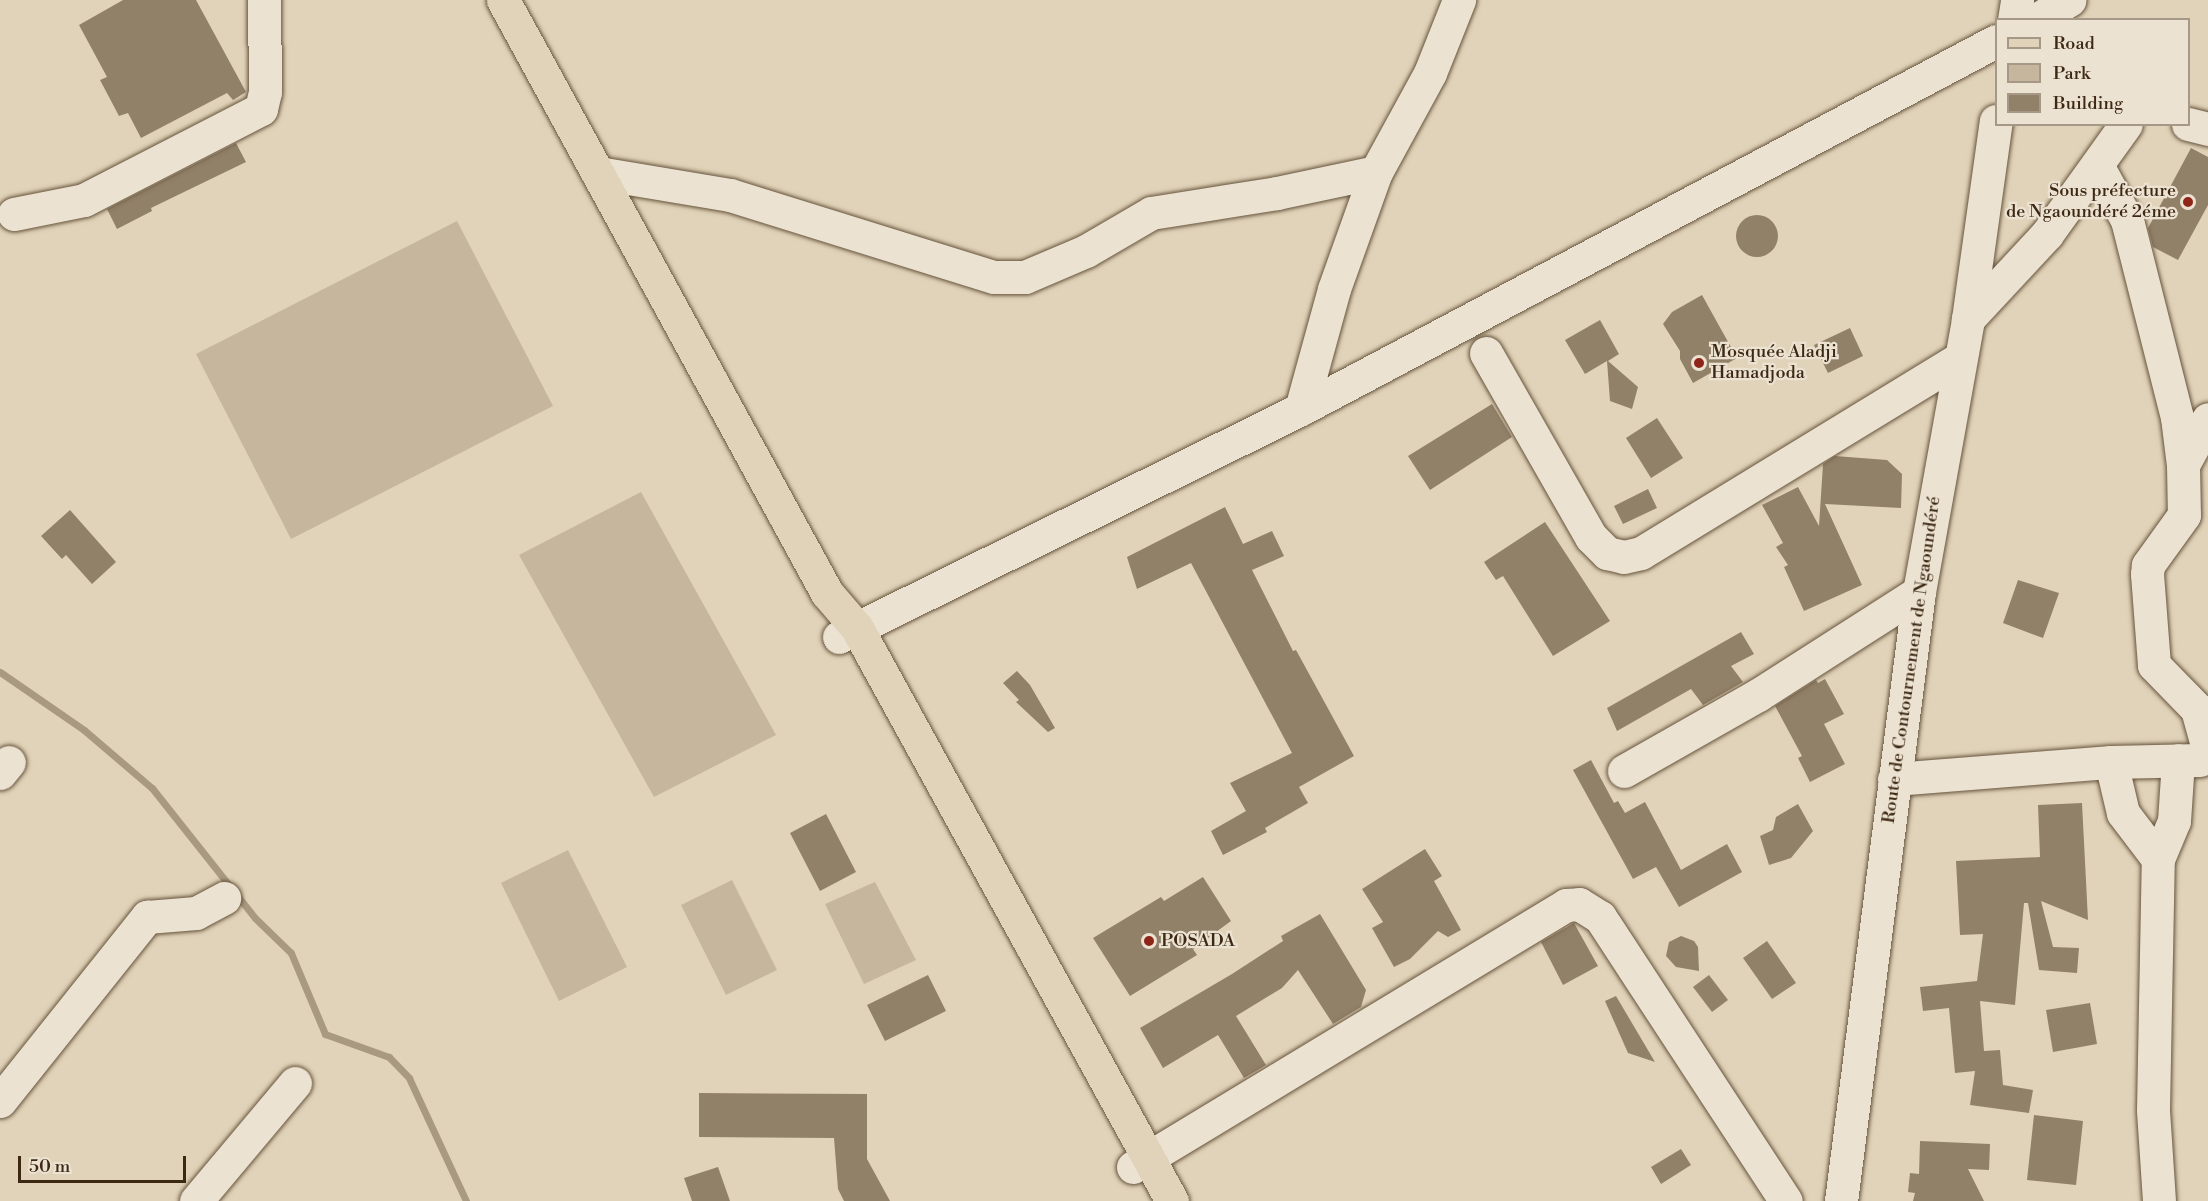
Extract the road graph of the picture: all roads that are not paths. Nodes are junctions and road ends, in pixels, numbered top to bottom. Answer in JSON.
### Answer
{"nodes":[{"id":1,"x":264,"y":0,"type":"edge"},
{"id":2,"x":503,"y":0,"type":"edge"},
{"id":3,"x":1459,"y":0,"type":"edge"},
{"id":4,"x":2017,"y":0,"type":"edge"},
{"id":5,"x":2069,"y":0,"type":"edge"},
{"id":6,"x":2014,"y":18,"type":"edge"},
{"id":7,"x":2039,"y":18,"type":"edge"},
{"id":8,"x":1995,"y":42,"type":"edge"},
{"id":9,"x":2190,"y":124,"type":"edge"},
{"id":10,"x":1995,"y":126,"type":"edge"},
{"id":11,"x":2125,"y":126,"type":"edge"},
{"id":12,"x":2208,"y":129,"type":"edge"},
{"id":13,"x":2097,"y":165,"type":"junction"},
{"id":14,"x":1376,"y":172,"type":"junction"},
{"id":15,"x":598,"y":173,"type":"junction"},
{"id":16,"x":14,"y":214,"type":"dead end"},
{"id":17,"x":1968,"y":319,"type":"junction"},
{"id":18,"x":1486,"y":352,"type":"dead end"},
{"id":19,"x":1960,"y":358,"type":"junction"},
{"id":20,"x":1300,"y":409,"type":"junction"},
{"id":21,"x":2208,"y":419,"type":"edge"},
{"id":22,"x":2183,"y":465,"type":"junction"},
{"id":23,"x":1919,"y":592,"type":"junction"},
{"id":24,"x":848,"y":632,"type":"junction"},
{"id":25,"x":2208,"y":749,"type":"edge"},
{"id":26,"x":2193,"y":760,"type":"edge"},
{"id":27,"x":2111,"y":762,"type":"junction"},
{"id":28,"x":1624,"y":771,"type":"dead end"},
{"id":29,"x":1894,"y":779,"type":"junction"},
{"id":30,"x":2158,"y":859,"type":"junction"},
{"id":31,"x":224,"y":898,"type":"dead end"},
{"id":32,"x":296,"y":1083,"type":"dead end"},
{"id":33,"x":0,"y":1101,"type":"edge"},
{"id":34,"x":1140,"y":1162,"type":"junction"},
{"id":35,"x":196,"y":1201,"type":"edge"},
{"id":36,"x":1152,"y":1201,"type":"edge"},
{"id":37,"x":1172,"y":1201,"type":"edge"},
{"id":38,"x":1786,"y":1201,"type":"edge"},
{"id":39,"x":1841,"y":1201,"type":"edge"},
{"id":40,"x":2159,"y":1201,"type":"edge"}],
"edges":[{"from":1,"to":16,"type":"street"},
{"from":2,"to":15,"type":"main road"},
{"from":3,"to":14,"type":"street"},
{"from":4,"to":6,"type":"street"},
{"from":5,"to":7,"type":"street"},
{"from":8,"to":20,"type":"street"},
{"from":9,"to":12,"type":"street"},
{"from":10,"to":17,"type":"street","name":"Route de Contournement de Ngaoundéré"},
{"from":11,"to":13,"type":"street"},
{"from":13,"to":17,"type":"street"},
{"from":13,"to":22,"type":"street"},
{"from":14,"to":15,"type":"street"},
{"from":14,"to":20,"type":"street"},
{"from":15,"to":24,"type":"main road"},
{"from":17,"to":19,"type":"street","name":"Route de Contournement de Ngaoundéré"},
{"from":18,"to":19,"type":"street"},
{"from":19,"to":23,"type":"street","name":"Route de Contournement de Ngaoundéré"},
{"from":20,"to":24,"type":"street"},
{"from":21,"to":22,"type":"street"},
{"from":22,"to":25,"type":"street"},
{"from":23,"to":28,"type":"street"},
{"from":23,"to":29,"type":"street","name":"Route de Contournement de Ngaoundéré"},
{"from":24,"to":34,"type":"main road"},
{"from":26,"to":27,"type":"street"},
{"from":26,"to":30,"type":"street"},
{"from":27,"to":29,"type":"street"},
{"from":27,"to":30,"type":"street"},
{"from":29,"to":39,"type":"street","name":"Route de Contournement de Ngaoundéré"},
{"from":30,"to":40,"type":"street"},
{"from":31,"to":33,"type":"street"},
{"from":32,"to":35,"type":"street"},
{"from":34,"to":36,"type":"main road"},
{"from":34,"to":37,"type":"main road"},
{"from":34,"to":38,"type":"street"}]}
